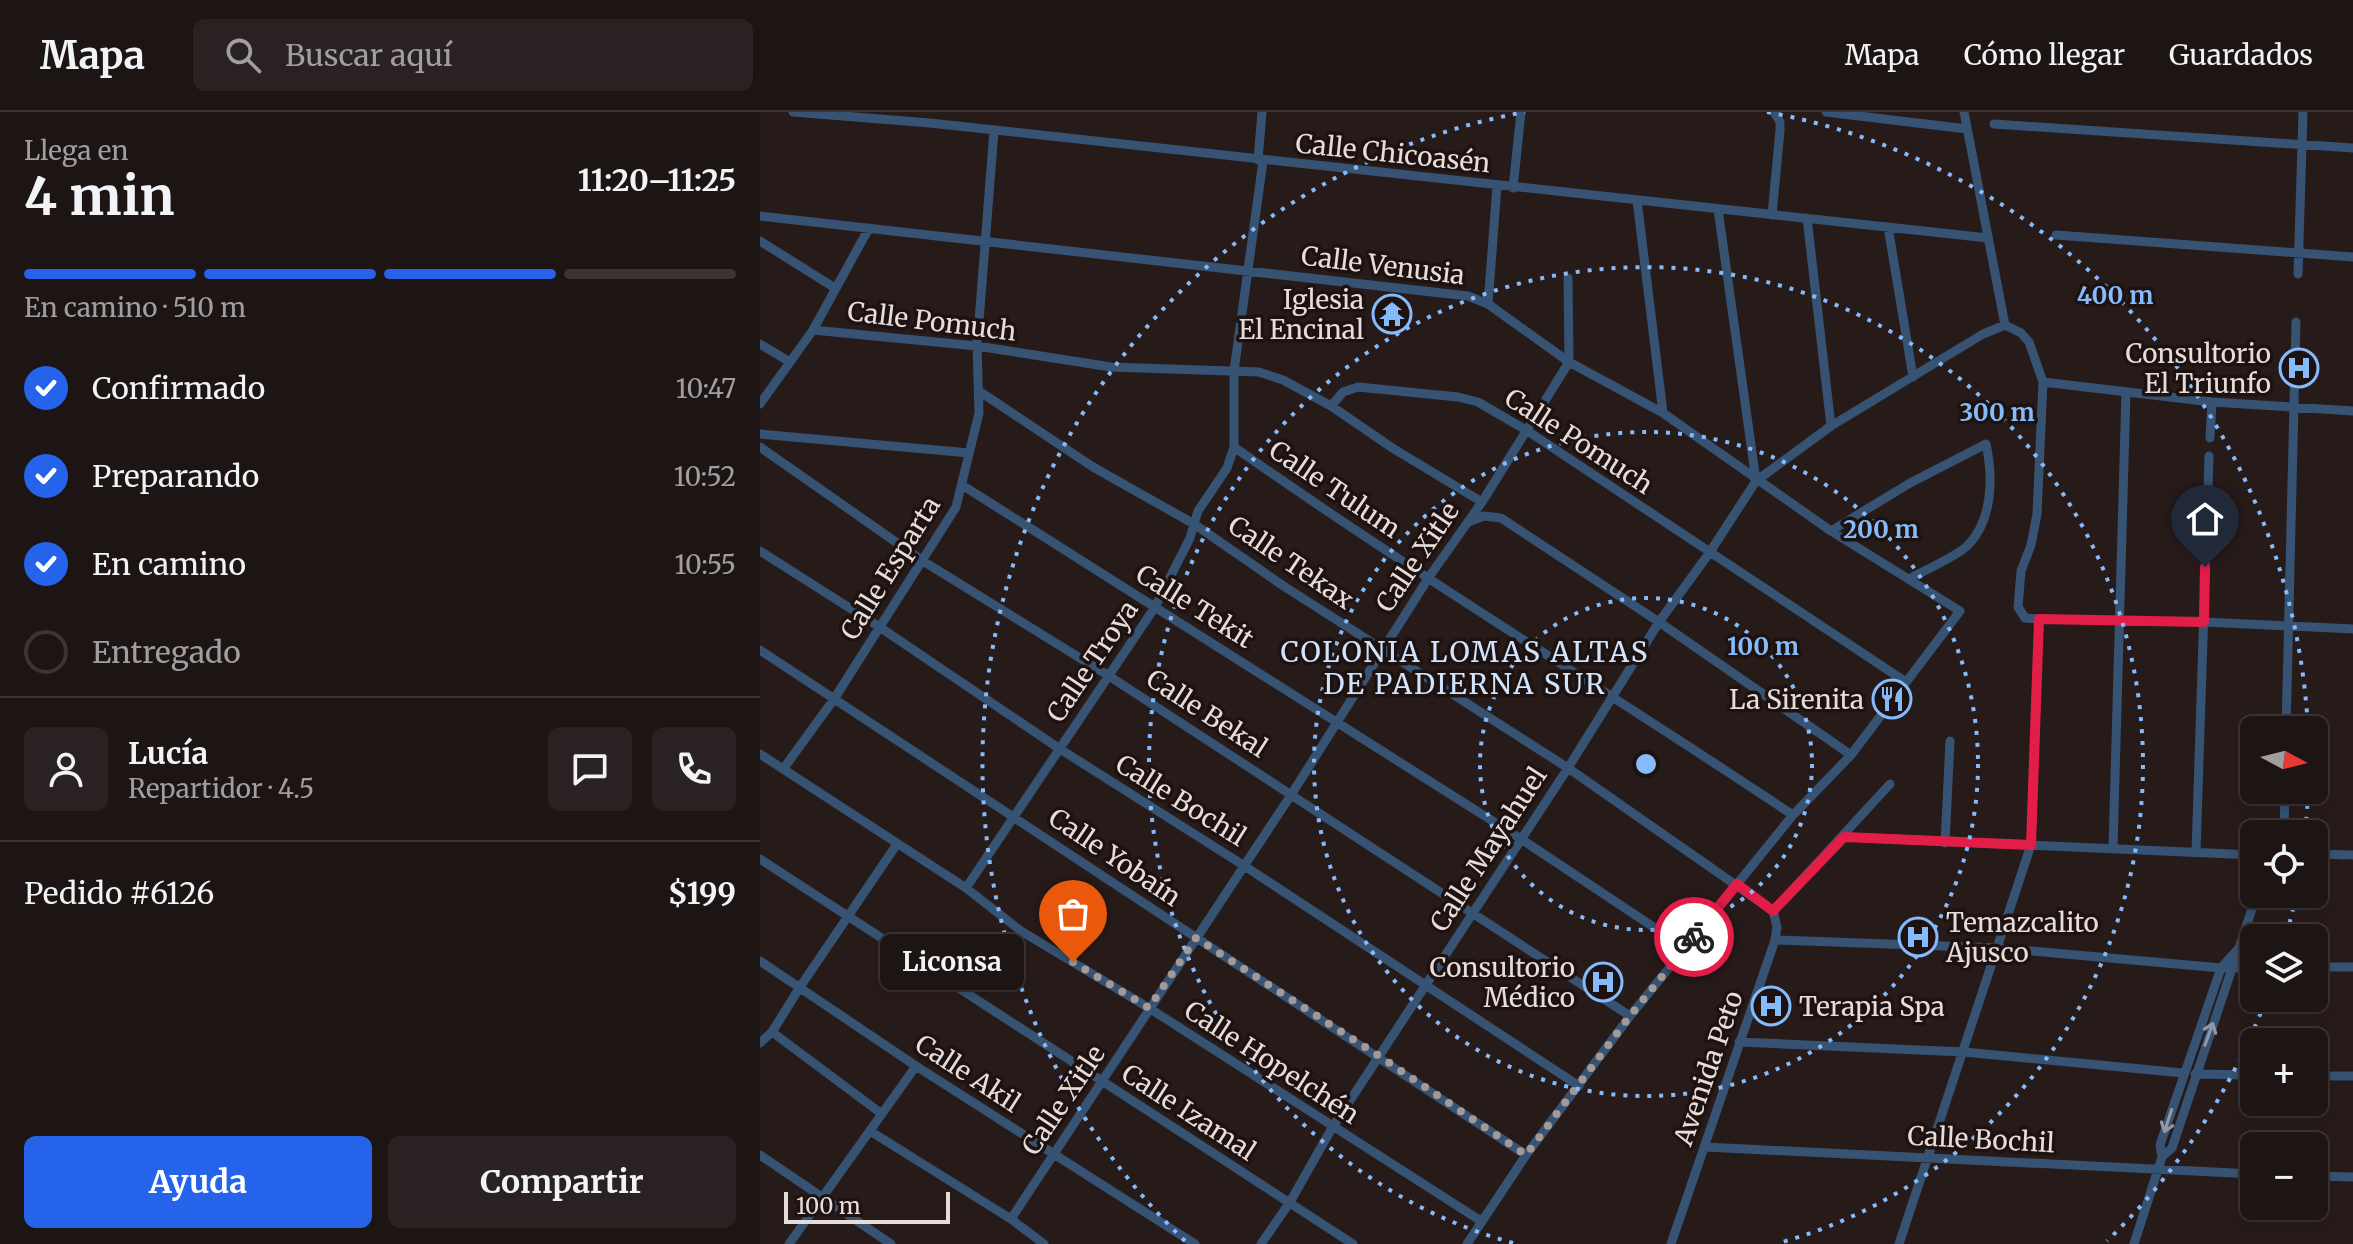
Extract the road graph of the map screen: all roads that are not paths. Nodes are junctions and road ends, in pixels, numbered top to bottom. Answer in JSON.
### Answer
{"nodes":[{"id":1,"x":793,"y":112,"type":"edge"},
{"id":2,"x":930,"y":112,"type":"edge"},
{"id":3,"x":1262,"y":112,"type":"edge"},
{"id":4,"x":1521,"y":112,"type":"edge"},
{"id":5,"x":1774,"y":112,"type":"edge"},
{"id":6,"x":1826,"y":112,"type":"edge"},
{"id":7,"x":1964,"y":112,"type":"edge"},
{"id":8,"x":2303,"y":112,"type":"edge"},
{"id":9,"x":930,"y":123,"type":"junction"},
{"id":10,"x":1994,"y":124,"type":"dead end"},
{"id":11,"x":1967,"y":129,"type":"junction"},
{"id":12,"x":994,"y":131,"type":"junction"},
{"id":13,"x":2301,"y":147,"type":"junction"},
{"id":14,"x":2353,"y":148,"type":"edge"},
{"id":15,"x":1260,"y":161,"type":"junction"},
{"id":16,"x":1497,"y":186,"type":"junction"},
{"id":17,"x":1513,"y":188,"type":"junction"},
{"id":18,"x":1637,"y":200,"type":"junction"},
{"id":19,"x":1718,"y":209,"type":"junction"},
{"id":20,"x":1772,"y":215,"type":"junction"},
{"id":21,"x":760,"y":216,"type":"edge"},
{"id":22,"x":1807,"y":218,"type":"junction"},
{"id":23,"x":1888,"y":227,"type":"junction"},
{"id":24,"x":869,"y":228,"type":"junction"},
{"id":25,"x":2056,"y":235,"type":"dead end"},
{"id":26,"x":1988,"y":238,"type":"junction"},
{"id":27,"x":760,"y":241,"type":"edge"},
{"id":28,"x":986,"y":241,"type":"junction"},
{"id":29,"x":2300,"y":255,"type":"junction"},
{"id":30,"x":2353,"y":257,"type":"edge"},
{"id":31,"x":1248,"y":270,"type":"junction"},
{"id":32,"x":2298,"y":274,"type":"dead end"},
{"id":33,"x":1568,"y":278,"type":"dead end"},
{"id":34,"x":835,"y":288,"type":"junction"},
{"id":35,"x":1488,"y":304,"type":"junction"},
{"id":36,"x":2296,"y":322,"type":"dead end"},
{"id":37,"x":2005,"y":325,"type":"junction"},
{"id":38,"x":813,"y":330,"type":"junction"},
{"id":39,"x":760,"y":344,"type":"edge"},
{"id":40,"x":977,"y":346,"type":"junction"},
{"id":41,"x":790,"y":362,"type":"junction"},
{"id":42,"x":1569,"y":362,"type":"junction"},
{"id":43,"x":1234,"y":371,"type":"junction"},
{"id":44,"x":1913,"y":377,"type":"junction"},
{"id":45,"x":2043,"y":382,"type":"junction"},
{"id":46,"x":979,"y":391,"type":"junction"},
{"id":47,"x":2126,"y":392,"type":"junction"},
{"id":48,"x":2212,"y":402,"type":"junction"},
{"id":49,"x":760,"y":404,"type":"edge"},
{"id":50,"x":1331,"y":406,"type":"junction"},
{"id":51,"x":2295,"y":409,"type":"junction"},
{"id":52,"x":2353,"y":411,"type":"edge"},
{"id":53,"x":1663,"y":413,"type":"junction"},
{"id":54,"x":1831,"y":426,"type":"junction"},
{"id":55,"x":1526,"y":430,"type":"junction"},
{"id":56,"x":760,"y":434,"type":"edge"},
{"id":57,"x":2210,"y":438,"type":"dead end"},
{"id":58,"x":760,"y":447,"type":"edge"},
{"id":59,"x":1234,"y":447,"type":"junction"},
{"id":60,"x":969,"y":453,"type":"junction"},
{"id":61,"x":2209,"y":456,"type":"dead end"},
{"id":62,"x":1756,"y":481,"type":"junction"},
{"id":63,"x":962,"y":485,"type":"junction"},
{"id":64,"x":1482,"y":502,"type":"junction"},
{"id":65,"x":1468,"y":522,"type":"junction"},
{"id":66,"x":1194,"y":524,"type":"junction"},
{"id":67,"x":1831,"y":531,"type":"junction"},
{"id":68,"x":760,"y":551,"type":"edge"},
{"id":69,"x":1710,"y":552,"type":"junction"},
{"id":70,"x":923,"y":561,"type":"junction"},
{"id":71,"x":1429,"y":577,"type":"junction"},
{"id":72,"x":1909,"y":579,"type":"junction"},
{"id":73,"x":1155,"y":607,"type":"junction"},
{"id":74,"x":2039,"y":619,"type":"junction"},
{"id":75,"x":2118,"y":619,"type":"junction"},
{"id":76,"x":1659,"y":622,"type":"junction"},
{"id":77,"x":2204,"y":622,"type":"junction"},
{"id":78,"x":878,"y":626,"type":"junction"},
{"id":79,"x":2288,"y":626,"type":"junction"},
{"id":80,"x":2353,"y":629,"type":"edge"},
{"id":81,"x":1382,"y":649,"type":"junction"},
{"id":82,"x":760,"y":650,"type":"edge"},
{"id":83,"x":1109,"y":676,"type":"junction"},
{"id":84,"x":1906,"y":682,"type":"junction"},
{"id":85,"x":1614,"y":696,"type":"junction"},
{"id":86,"x":834,"y":699,"type":"junction"},
{"id":87,"x":2286,"y":716,"type":"edge"},
{"id":88,"x":1336,"y":721,"type":"junction"},
{"id":89,"x":1950,"y":741,"type":"dead end"},
{"id":90,"x":1060,"y":749,"type":"junction"},
{"id":91,"x":760,"y":754,"type":"edge"},
{"id":92,"x":1851,"y":755,"type":"junction"},
{"id":93,"x":784,"y":768,"type":"junction"},
{"id":94,"x":1568,"y":768,"type":"junction"},
{"id":95,"x":1890,"y":784,"type":"dead end"},
{"id":96,"x":1291,"y":795,"type":"junction"},
{"id":97,"x":1793,"y":815,"type":"junction"},
{"id":98,"x":1016,"y":817,"type":"junction"},
{"id":99,"x":1844,"y":837,"type":"junction"},
{"id":100,"x":1521,"y":839,"type":"junction"},
{"id":101,"x":1945,"y":843,"type":"junction"},
{"id":102,"x":897,"y":844,"type":"junction"},
{"id":103,"x":2031,"y":845,"type":"junction"},
{"id":104,"x":2113,"y":847,"type":"junction"},
{"id":105,"x":2196,"y":852,"type":"junction"},
{"id":106,"x":2240,"y":854,"type":"edge"},
{"id":107,"x":2328,"y":854,"type":"edge"},
{"id":108,"x":2353,"y":855,"type":"edge"},
{"id":109,"x":760,"y":859,"type":"edge"},
{"id":110,"x":1243,"y":865,"type":"junction"},
{"id":111,"x":1737,"y":884,"type":"junction"},
{"id":112,"x":966,"y":888,"type":"junction"},
{"id":113,"x":2252,"y":908,"type":"edge"},
{"id":114,"x":1773,"y":911,"type":"junction"},
{"id":115,"x":1473,"y":912,"type":"junction"},
{"id":116,"x":848,"y":917,"type":"junction"},
{"id":117,"x":1196,"y":938,"type":"junction"},
{"id":118,"x":1775,"y":940,"type":"junction"},
{"id":119,"x":1685,"y":948,"type":"junction"},
{"id":120,"x":1998,"y":948,"type":"junction"},
{"id":121,"x":2239,"y":948,"type":"junction"},
{"id":122,"x":760,"y":961,"type":"edge"},
{"id":123,"x":2328,"y":967,"type":"edge"},
{"id":124,"x":2353,"y":967,"type":"edge"},
{"id":125,"x":2221,"y":968,"type":"junction"},
{"id":126,"x":2233,"y":968,"type":"junction"},
{"id":127,"x":2240,"y":968,"type":"edge"},
{"id":128,"x":1425,"y":985,"type":"junction"},
{"id":129,"x":800,"y":987,"type":"junction"},
{"id":130,"x":1149,"y":1008,"type":"junction"},
{"id":131,"x":1630,"y":1016,"type":"junction"},
{"id":132,"x":772,"y":1032,"type":"junction"},
{"id":133,"x":1739,"y":1042,"type":"junction"},
{"id":134,"x":760,"y":1043,"type":"edge"},
{"id":135,"x":1964,"y":1052,"type":"junction"},
{"id":136,"x":1379,"y":1056,"type":"junction"},
{"id":137,"x":916,"y":1066,"type":"junction"},
{"id":138,"x":2183,"y":1073,"type":"junction"},
{"id":139,"x":2195,"y":1074,"type":"junction"},
{"id":140,"x":2240,"y":1075,"type":"edge"},
{"id":141,"x":2328,"y":1076,"type":"edge"},
{"id":142,"x":2353,"y":1076,"type":"edge"},
{"id":143,"x":1103,"y":1083,"type":"junction"},
{"id":144,"x":1579,"y":1086,"type":"junction"},
{"id":145,"x":882,"y":1114,"type":"junction"},
{"id":146,"x":1332,"y":1128,"type":"junction"},
{"id":147,"x":870,"y":1131,"type":"junction"},
{"id":148,"x":1705,"y":1147,"type":"junction"},
{"id":149,"x":1055,"y":1154,"type":"junction"},
{"id":150,"x":760,"y":1155,"type":"edge"},
{"id":151,"x":1526,"y":1155,"type":"junction"},
{"id":152,"x":2162,"y":1157,"type":"junction"},
{"id":153,"x":1926,"y":1159,"type":"junction"},
{"id":154,"x":2158,"y":1170,"type":"junction"},
{"id":155,"x":2240,"y":1173,"type":"edge"},
{"id":156,"x":2328,"y":1176,"type":"edge"},
{"id":157,"x":2353,"y":1177,"type":"edge"},
{"id":158,"x":822,"y":1197,"type":"junction"},
{"id":159,"x":1290,"y":1202,"type":"junction"},
{"id":160,"x":1011,"y":1219,"type":"junction"},
{"id":161,"x":1481,"y":1221,"type":"junction"},
{"id":162,"x":789,"y":1244,"type":"edge"},
{"id":163,"x":891,"y":1244,"type":"edge"},
{"id":164,"x":1044,"y":1244,"type":"edge"},
{"id":165,"x":1195,"y":1244,"type":"edge"},
{"id":166,"x":1261,"y":1244,"type":"edge"},
{"id":167,"x":1353,"y":1244,"type":"edge"},
{"id":168,"x":1467,"y":1244,"type":"edge"},
{"id":169,"x":1671,"y":1244,"type":"edge"},
{"id":170,"x":1899,"y":1244,"type":"edge"},
{"id":171,"x":2134,"y":1244,"type":"edge"}],
"edges":[{"from":1,"to":9,"type":"street","name":"Calle Chicoasén"},
{"from":2,"to":9,"type":"street"},
{"from":3,"to":15,"type":"street","name":"Calle Troya"},
{"from":4,"to":17,"type":"street"},
{"from":5,"to":20,"type":"street"},
{"from":6,"to":11,"type":"street"},
{"from":7,"to":11,"type":"street"},
{"from":8,"to":13,"type":"street"},
{"from":9,"to":12,"type":"street","name":"Calle Chicoasén"},
{"from":10,"to":13,"type":"street"},
{"from":11,"to":26,"type":"street"},
{"from":12,"to":15,"type":"street","name":"Calle Chicoasén"},
{"from":12,"to":28,"type":"street","name":"Calle Esparta"},
{"from":13,"to":14,"type":"street"},
{"from":13,"to":29,"type":"street"},
{"from":15,"to":16,"type":"street","name":"Calle Chicoasén"},
{"from":15,"to":31,"type":"street","name":"Calle Troya"},
{"from":16,"to":17,"type":"street","name":"Calle Chicoasén"},
{"from":16,"to":35,"type":"street"},
{"from":17,"to":18,"type":"street","name":"Calle Chicoasén"},
{"from":18,"to":19,"type":"street","name":"Calle Chicoasén"},
{"from":18,"to":53,"type":"street"},
{"from":19,"to":20,"type":"street","name":"Calle Chicoasén"},
{"from":19,"to":62,"type":"street"},
{"from":20,"to":22,"type":"street","name":"Calle Chicoasén"},
{"from":21,"to":24,"type":"street","name":"Calle Venusia"},
{"from":22,"to":23,"type":"street","name":"Calle Chicoasén"},
{"from":22,"to":54,"type":"street"},
{"from":23,"to":26,"type":"street","name":"Calle Chicoasén"},
{"from":23,"to":44,"type":"street"},
{"from":24,"to":28,"type":"street","name":"Calle Venusia"},
{"from":24,"to":34,"type":"street"},
{"from":25,"to":29,"type":"street"},
{"from":26,"to":37,"type":"street"},
{"from":27,"to":34,"type":"street"},
{"from":28,"to":31,"type":"street","name":"Calle Venusia"},
{"from":28,"to":40,"type":"street","name":"Calle Esparta"},
{"from":29,"to":30,"type":"street"},
{"from":29,"to":32,"type":"street"},
{"from":31,"to":35,"type":"street","name":"Calle Venusia"},
{"from":31,"to":43,"type":"street","name":"Calle Troya"},
{"from":33,"to":42,"type":"street"},
{"from":34,"to":38,"type":"street"},
{"from":35,"to":42,"type":"street","name":"Calle Venusia"},
{"from":36,"to":51,"type":"street"},
{"from":37,"to":44,"type":"street"},
{"from":37,"to":45,"type":"street"},
{"from":38,"to":40,"type":"street","name":"Calle Pomuch"},
{"from":38,"to":41,"type":"street"},
{"from":39,"to":41,"type":"street"},
{"from":40,"to":43,"type":"street","name":"Calle Pomuch"},
{"from":40,"to":46,"type":"street","name":"Calle Esparta"},
{"from":41,"to":49,"type":"street"},
{"from":42,"to":53,"type":"street","name":"Calle Venusia"},
{"from":42,"to":55,"type":"street","name":"Calle Xitle"},
{"from":43,"to":50,"type":"street","name":"Calle Pomuch"},
{"from":43,"to":59,"type":"street","name":"Calle Troya"},
{"from":44,"to":54,"type":"street"},
{"from":45,"to":47,"type":"street"},
{"from":45,"to":74,"type":"street"},
{"from":46,"to":60,"type":"street","name":"Calle Esparta"},
{"from":46,"to":66,"type":"street","name":"Calle Tekax"},
{"from":47,"to":48,"type":"street"},
{"from":47,"to":75,"type":"street"},
{"from":48,"to":51,"type":"street"},
{"from":48,"to":57,"type":"street"},
{"from":50,"to":55,"type":"street","name":"Calle Pomuch"},
{"from":50,"to":64,"type":"street"},
{"from":51,"to":52,"type":"street"},
{"from":51,"to":79,"type":"street"},
{"from":53,"to":62,"type":"street","name":"Calle Venusia"},
{"from":54,"to":62,"type":"street"},
{"from":55,"to":64,"type":"street","name":"Calle Xitle"},
{"from":55,"to":69,"type":"street","name":"Calle Pomuch"},
{"from":56,"to":60,"type":"street"},
{"from":58,"to":70,"type":"street","name":"Calle Bekal"},
{"from":59,"to":66,"type":"street","name":"Calle Troya"},
{"from":59,"to":71,"type":"street","name":"Calle Tulum"},
{"from":60,"to":63,"type":"street","name":"Calle Esparta"},
{"from":61,"to":77,"type":"street"},
{"from":62,"to":67,"type":"street","name":"Calle Venusia"},
{"from":62,"to":69,"type":"street","name":"Calle Mayahuel"},
{"from":63,"to":70,"type":"street","name":"Calle Esparta"},
{"from":63,"to":73,"type":"street","name":"Calle Tekit"},
{"from":64,"to":65,"type":"street","name":"Calle Xitle"},
{"from":65,"to":71,"type":"street","name":"Calle Xitle"},
{"from":65,"to":76,"type":"street"},
{"from":66,"to":73,"type":"street","name":"Calle Troya"},
{"from":66,"to":81,"type":"street","name":"Calle Tekax"},
{"from":67,"to":72,"type":"street","name":"Calle Venusia"},
{"from":67,"to":72,"type":"street"},
{"from":68,"to":78,"type":"street","name":"Calle Bochil"},
{"from":69,"to":76,"type":"street","name":"Calle Mayahuel"},
{"from":69,"to":84,"type":"street","name":"Calle Pomuch"},
{"from":70,"to":78,"type":"street","name":"Calle Esparta"},
{"from":70,"to":83,"type":"street","name":"Calle Bekal"},
{"from":71,"to":81,"type":"street","name":"Calle Xitle"},
{"from":71,"to":85,"type":"street","name":"Calle Tulum"},
{"from":72,"to":84,"type":"street","name":"Calle Venusia"},
{"from":73,"to":83,"type":"street","name":"Calle Troya"},
{"from":73,"to":88,"type":"street","name":"Calle Tekit"},
{"from":74,"to":75,"type":"street"},
{"from":74,"to":103,"type":"street"},
{"from":75,"to":77,"type":"street"},
{"from":75,"to":104,"type":"street"},
{"from":76,"to":85,"type":"street","name":"Calle Mayahuel"},
{"from":76,"to":92,"type":"street"},
{"from":77,"to":79,"type":"street"},
{"from":77,"to":105,"type":"street"},
{"from":78,"to":86,"type":"street","name":"Calle Esparta"},
{"from":78,"to":90,"type":"street","name":"Calle Bochil"},
{"from":79,"to":80,"type":"street"},
{"from":79,"to":87,"type":"street"},
{"from":81,"to":88,"type":"street","name":"Calle Xitle"},
{"from":81,"to":94,"type":"street","name":"Calle Tekax"},
{"from":82,"to":86,"type":"street","name":"Calle Yobaín"},
{"from":83,"to":90,"type":"street","name":"Calle Troya"},
{"from":83,"to":96,"type":"street","name":"Calle Bekal"},
{"from":84,"to":92,"type":"street"},
{"from":85,"to":94,"type":"street","name":"Calle Mayahuel"},
{"from":85,"to":97,"type":"street","name":"Calle Tulum"},
{"from":86,"to":93,"type":"street","name":"Calle Esparta"},
{"from":86,"to":98,"type":"street","name":"Calle Yobaín"},
{"from":88,"to":96,"type":"street","name":"Calle Xitle"},
{"from":88,"to":100,"type":"street","name":"Calle Tekit"},
{"from":89,"to":101,"type":"street"},
{"from":90,"to":98,"type":"street","name":"Calle Troya"},
{"from":90,"to":110,"type":"street","name":"Calle Bochil"},
{"from":91,"to":93,"type":"street","name":"Calle Hopelchén"},
{"from":92,"to":97,"type":"street"},
{"from":93,"to":102,"type":"street","name":"Calle Hopelchén"},
{"from":94,"to":100,"type":"street","name":"Calle Mayahuel"},
{"from":94,"to":111,"type":"street","name":"Calle Tekax"},
{"from":95,"to":99,"type":"street"},
{"from":96,"to":110,"type":"street","name":"Calle Xitle"},
{"from":96,"to":115,"type":"street","name":"Calle Bekal"},
{"from":97,"to":111,"type":"street"},
{"from":98,"to":112,"type":"street","name":"Calle Troya"},
{"from":98,"to":117,"type":"street","name":"Calle Yobaín"},
{"from":99,"to":101,"type":"street"},
{"from":99,"to":114,"type":"street"},
{"from":100,"to":115,"type":"street","name":"Calle Mayahuel"},
{"from":100,"to":119,"type":"street","name":"Calle Tekit"},
{"from":101,"to":103,"type":"street"},
{"from":102,"to":112,"type":"street","name":"Calle Hopelchén"},
{"from":102,"to":116,"type":"street"},
{"from":103,"to":104,"type":"street"},
{"from":103,"to":120,"type":"street"},
{"from":104,"to":105,"type":"street"},
{"from":105,"to":106,"type":"street"},
{"from":107,"to":108,"type":"street"},
{"from":109,"to":116,"type":"street","name":"Calle Izamal"},
{"from":110,"to":117,"type":"street","name":"Calle Xitle"},
{"from":110,"to":128,"type":"street","name":"Calle Bochil"},
{"from":111,"to":114,"type":"street","name":"Calle Tekax"},
{"from":111,"to":119,"type":"street"},
{"from":112,"to":130,"type":"street","name":"Calle Hopelchén"},
{"from":113,"to":121,"type":"street"},
{"from":114,"to":118,"type":"street","name":"Avenida Peto"},
{"from":115,"to":128,"type":"street","name":"Calle Mayahuel"},
{"from":115,"to":131,"type":"street","name":"Calle Bekal"},
{"from":116,"to":129,"type":"street"},
{"from":116,"to":143,"type":"street","name":"Calle Izamal"},
{"from":117,"to":130,"type":"street","name":"Calle Xitle"},
{"from":117,"to":136,"type":"street","name":"Calle Yobaín"},
{"from":118,"to":120,"type":"street"},
{"from":118,"to":133,"type":"street","name":"Avenida Peto"},
{"from":119,"to":131,"type":"street"},
{"from":120,"to":125,"type":"street"},
{"from":120,"to":135,"type":"street"},
{"from":121,"to":125,"type":"street"},
{"from":121,"to":126,"type":"street"},
{"from":122,"to":129,"type":"street","name":"Calle Akil"},
{"from":123,"to":124,"type":"street"},
{"from":125,"to":126,"type":"street"},
{"from":125,"to":138,"type":"street"},
{"from":126,"to":127,"type":"street"},
{"from":139,"to":126,"type":"street","one_way":true},
{"from":128,"to":136,"type":"street","name":"Calle Mayahuel"},
{"from":128,"to":144,"type":"street","name":"Calle Bochil"},
{"from":129,"to":132,"type":"street"},
{"from":129,"to":137,"type":"street","name":"Calle Akil"},
{"from":130,"to":143,"type":"street","name":"Calle Xitle"},
{"from":130,"to":146,"type":"street","name":"Calle Hopelchén"},
{"from":131,"to":144,"type":"street"},
{"from":132,"to":134,"type":"street"},
{"from":132,"to":145,"type":"street"},
{"from":133,"to":135,"type":"street"},
{"from":133,"to":148,"type":"street","name":"Avenida Peto"},
{"from":135,"to":138,"type":"street"},
{"from":135,"to":153,"type":"street"},
{"from":136,"to":146,"type":"street","name":"Calle Mayahuel"},
{"from":136,"to":151,"type":"street","name":"Calle Yobaín"},
{"from":137,"to":145,"type":"street"},
{"from":137,"to":149,"type":"street","name":"Calle Akil"},
{"from":138,"to":152,"type":"street","one_way":true},
{"from":139,"to":140,"type":"street"},
{"from":139,"to":152,"type":"street"},
{"from":141,"to":142,"type":"street"},
{"from":143,"to":149,"type":"street","name":"Calle Xitle"},
{"from":143,"to":159,"type":"street","name":"Calle Izamal"},
{"from":144,"to":151,"type":"street"},
{"from":145,"to":147,"type":"street"},
{"from":146,"to":159,"type":"street","name":"Calle Mayahuel"},
{"from":146,"to":161,"type":"street","name":"Calle Hopelchén"},
{"from":147,"to":158,"type":"street"},
{"from":147,"to":160,"type":"street"},
{"from":148,"to":153,"type":"street","name":"Calle Bochil"},
{"from":148,"to":169,"type":"street","name":"Avenida Peto"},
{"from":149,"to":160,"type":"street","name":"Calle Xitle"},
{"from":149,"to":165,"type":"street","name":"Calle Akil"},
{"from":150,"to":158,"type":"street"},
{"from":151,"to":161,"type":"street"},
{"from":152,"to":154,"type":"street"},
{"from":153,"to":154,"type":"street","name":"Calle Bochil"},
{"from":153,"to":170,"type":"street"},
{"from":154,"to":155,"type":"street","name":"Calle Bochil"},
{"from":154,"to":171,"type":"street"},
{"from":156,"to":157,"type":"street"},
{"from":158,"to":162,"type":"street"},
{"from":158,"to":163,"type":"street"},
{"from":159,"to":166,"type":"street","name":"Calle Mayahuel"},
{"from":159,"to":167,"type":"street","name":"Calle Izamal"},
{"from":160,"to":164,"type":"street"},
{"from":161,"to":168,"type":"street"}]}
